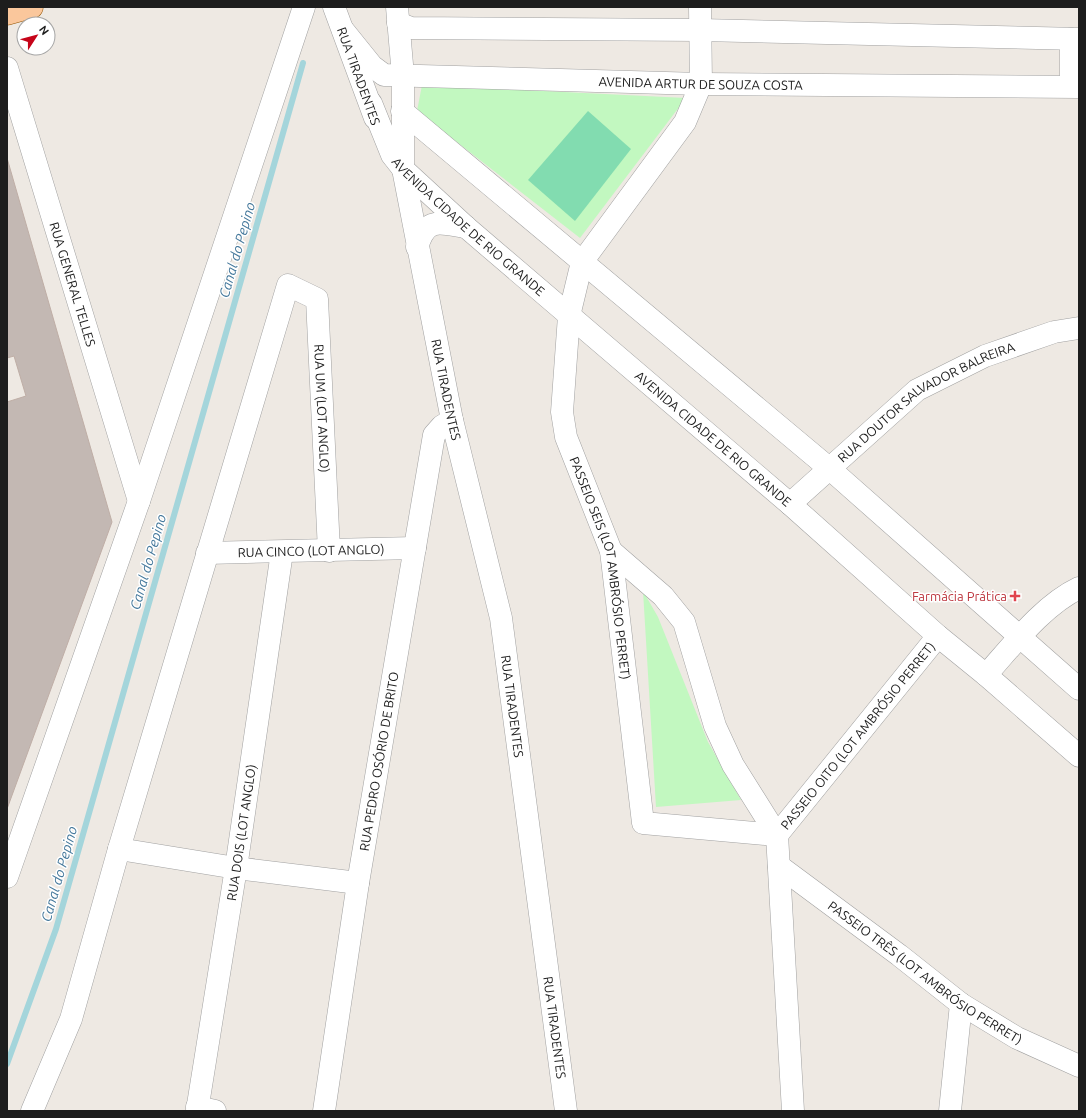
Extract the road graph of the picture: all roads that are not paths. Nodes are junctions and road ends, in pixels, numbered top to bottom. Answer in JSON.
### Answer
{"nodes":[{"id":1,"x":32,"y":7,"type":"edge"},
{"id":2,"x":304,"y":7,"type":"edge"},
{"id":3,"x":334,"y":7,"type":"edge"},
{"id":4,"x":700,"y":7,"type":"edge"},
{"id":5,"x":7,"y":14,"type":"edge"},
{"id":6,"x":397,"y":15,"type":"edge"},
{"id":7,"x":343,"y":30,"type":"junction"},
{"id":8,"x":701,"y":30,"type":"junction"},
{"id":9,"x":1075,"y":39,"type":"edge"},
{"id":10,"x":7,"y":68,"type":"edge"},
{"id":11,"x":403,"y":76,"type":"junction"},
{"id":12,"x":701,"y":84,"type":"junction"},
{"id":13,"x":1075,"y":87,"type":"edge"},
{"id":14,"x":371,"y":103,"type":"junction"},
{"id":15,"x":402,"y":112,"type":"junction"},
{"id":16,"x":403,"y":169,"type":"junction"},
{"id":17,"x":466,"y":227,"type":"junction"},
{"id":18,"x":417,"y":247,"type":"junction"},
{"id":19,"x":582,"y":262,"type":"junction"},
{"id":20,"x":430,"y":307,"type":"junction"},
{"id":21,"x":569,"y":316,"type":"junction"},
{"id":22,"x":1079,"y":328,"type":"edge"},
{"id":23,"x":452,"y":420,"type":"junction"},
{"id":24,"x":830,"y":469,"type":"junction"},
{"id":25,"x":139,"y":501,"type":"junction"},
{"id":26,"x":790,"y":504,"type":"junction"},
{"id":27,"x":415,"y":548,"type":"junction"},
{"id":28,"x":329,"y":551,"type":"junction"},
{"id":29,"x":611,"y":551,"type":"junction"},
{"id":30,"x":282,"y":552,"type":"junction"},
{"id":31,"x":207,"y":553,"type":"junction"},
{"id":32,"x":1079,"y":588,"type":"edge"},
{"id":33,"x":938,"y":636,"type":"junction"},
{"id":34,"x":1020,"y":637,"type":"junction"},
{"id":35,"x":986,"y":675,"type":"junction"},
{"id":36,"x":1079,"y":689,"type":"edge"},
{"id":37,"x":1079,"y":756,"type":"edge"},
{"id":38,"x":777,"y":835,"type":"junction"},
{"id":39,"x":119,"y":849,"type":"junction"},
{"id":40,"x":779,"y":866,"type":"junction"},
{"id":41,"x":236,"y":868,"type":"junction"},
{"id":42,"x":7,"y":878,"type":"edge"},
{"id":43,"x":358,"y":883,"type":"junction"},
{"id":44,"x":961,"y":1004,"type":"junction"},
{"id":45,"x":1079,"y":1066,"type":"edge"},
{"id":46,"x":203,"y":1110,"type":"edge"},
{"id":47,"x":32,"y":1111,"type":"edge"},
{"id":48,"x":324,"y":1111,"type":"edge"},
{"id":49,"x":566,"y":1111,"type":"edge"},
{"id":50,"x":793,"y":1111,"type":"edge"},
{"id":51,"x":950,"y":1111,"type":"edge"}],
"edges":[{"from":1,"to":5,"type":"main road"},
{"from":2,"to":25,"type":"street"},
{"from":3,"to":7,"type":"street","name":"RUA TIRADENTES"},
{"from":4,"to":8,"type":"street"},
{"from":6,"to":8,"type":"street"},
{"from":6,"to":11,"type":"street","name":"RUA TIRADENTES"},
{"from":7,"to":11,"type":"street","name":"AVENIDA ARTUR DE SOUZA COSTA"},
{"from":7,"to":14,"type":"street","name":"RUA TIRADENTES"},
{"from":8,"to":9,"type":"street"},
{"from":8,"to":12,"type":"street"},
{"from":9,"to":13,"type":"street"},
{"from":10,"to":25,"type":"street","name":"RUA GENERAL TELLES"},
{"from":11,"to":12,"type":"street","name":"AVENIDA ARTUR DE SOUZA COSTA"},
{"from":11,"to":15,"type":"street","name":"RUA TIRADENTES"},
{"from":12,"to":13,"type":"street","name":"AVENIDA ARTUR DE SOUZA COSTA"},
{"from":12,"to":19,"type":"street"},
{"from":14,"to":16,"type":"street","name":"AVENIDA CIDADE DE RIO GRANDE"},
{"from":14,"to":20,"type":"street","name":"RUA TIRADENTES"},
{"from":15,"to":16,"type":"street","name":"RUA TIRADENTES"},
{"from":15,"to":19,"type":"street"},
{"from":16,"to":17,"type":"street","name":"AVENIDA CIDADE DE RIO GRANDE"},
{"from":16,"to":18,"type":"street","name":"RUA TIRADENTES"},
{"from":17,"to":18,"type":"street"},
{"from":17,"to":21,"type":"street","name":"AVENIDA CIDADE DE RIO GRANDE"},
{"from":18,"to":20,"type":"street","name":"RUA TIRADENTES"},
{"from":19,"to":21,"type":"street","name":"PASSEIO SEIS (LOT AMBRÓSIO PERRET)"},
{"from":19,"to":24,"type":"street"},
{"from":20,"to":23,"type":"street","name":"RUA TIRADENTES"},
{"from":21,"to":26,"type":"street","name":"AVENIDA CIDADE DE RIO GRANDE"},
{"from":21,"to":29,"type":"street","name":"PASSEIO SEIS (LOT AMBRÓSIO PERRET)"},
{"from":22,"to":24,"type":"street","name":"RUA DOUTOR SALVADOR BALREIRA"},
{"from":23,"to":27,"type":"street","name":"RUA PEDRO OSÓRIO DE BRITO"},
{"from":23,"to":49,"type":"street","name":"RUA TIRADENTES"},
{"from":24,"to":26,"type":"street","name":"RUA DOUTOR SALVADOR BALREIRA"},
{"from":24,"to":34,"type":"street"},
{"from":25,"to":42,"type":"street"},
{"from":26,"to":33,"type":"street","name":"AVENIDA CIDADE DE RIO GRANDE"},
{"from":27,"to":28,"type":"street","name":"RUA CINCO (LOT ANGLO)"},
{"from":27,"to":43,"type":"street","name":"RUA PEDRO OSÓRIO DE BRITO"},
{"from":28,"to":30,"type":"street","name":"RUA CINCO (LOT ANGLO)"},
{"from":28,"to":31,"type":"street","name":"RUA UM (LOT ANGLO)"},
{"from":29,"to":38,"type":"street"},
{"from":29,"to":38,"type":"street","name":"PASSEIO SEIS (LOT AMBRÓSIO PERRET)"},
{"from":30,"to":31,"type":"street","name":"RUA CINCO (LOT ANGLO)"},
{"from":30,"to":41,"type":"street","name":"RUA DOIS (LOT ANGLO)"},
{"from":31,"to":39,"type":"street"},
{"from":32,"to":34,"type":"street"},
{"from":33,"to":35,"type":"street","name":"AVENIDA CIDADE DE RIO GRANDE"},
{"from":33,"to":38,"type":"street","name":"PASSEIO OITO (LOT AMBRÓSIO PERRET)"},
{"from":34,"to":35,"type":"street"},
{"from":34,"to":36,"type":"street"},
{"from":35,"to":37,"type":"street","name":"AVENIDA CIDADE DE RIO GRANDE"},
{"from":38,"to":40,"type":"street"},
{"from":39,"to":41,"type":"street"},
{"from":39,"to":47,"type":"street"},
{"from":40,"to":44,"type":"street","name":"PASSEIO TRÊS (LOT AMBRÓSIO PERRET)"},
{"from":40,"to":50,"type":"street"},
{"from":41,"to":43,"type":"street"},
{"from":41,"to":46,"type":"street","name":"RUA DOIS (LOT ANGLO)"},
{"from":43,"to":48,"type":"street","name":"RUA PEDRO OSÓRIO DE BRITO"},
{"from":44,"to":45,"type":"street","name":"PASSEIO TRÊS (LOT AMBRÓSIO PERRET)"},
{"from":44,"to":51,"type":"street"}]}
